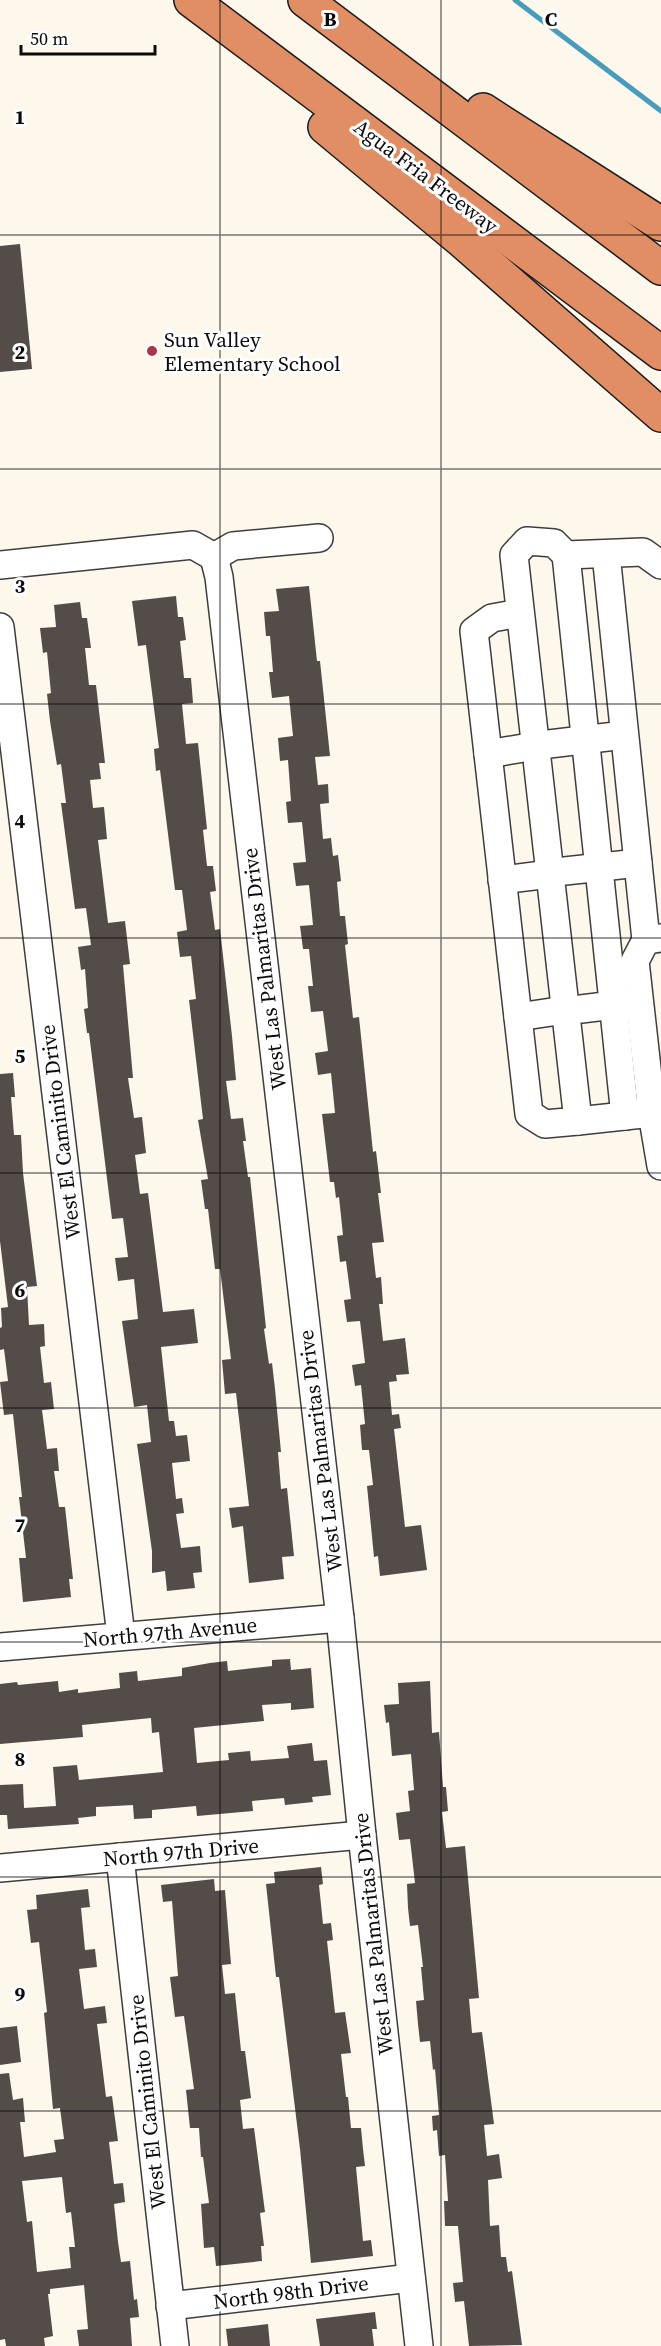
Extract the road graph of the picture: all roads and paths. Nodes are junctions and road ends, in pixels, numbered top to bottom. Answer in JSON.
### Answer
{"nodes":[{"id":1,"x":191,"y":0,"type":"edge"},
{"id":2,"x":305,"y":0,"type":"edge"},
{"id":3,"x":319,"y":0,"type":"edge"},
{"id":4,"x":225,"y":25,"type":"junction"},
{"id":5,"x":661,"y":224,"type":"edge"},
{"id":6,"x":661,"y":268,"type":"edge"},
{"id":7,"x":661,"y":353,"type":"edge"},
{"id":8,"x":661,"y":415,"type":"edge"},
{"id":9,"x":319,"y":538,"type":"dead end"},
{"id":10,"x":606,"y":554,"type":"junction"},
{"id":11,"x":566,"y":555,"type":"junction"},
{"id":12,"x":214,"y":557,"type":"junction"},
{"id":13,"x":0,"y":565,"type":"edge"},
{"id":14,"x":661,"y":565,"type":"edge"},
{"id":15,"x":520,"y":613,"type":"junction"},
{"id":16,"x":0,"y":627,"type":"edge"},
{"id":17,"x":624,"y":735,"type":"junction"},
{"id":18,"x":586,"y":740,"type":"junction"},
{"id":19,"x":542,"y":745,"type":"junction"},
{"id":20,"x":488,"y":753,"type":"junction"},
{"id":21,"x":638,"y":863,"type":"junction"},
{"id":22,"x":599,"y":868,"type":"junction"},
{"id":23,"x":557,"y":872,"type":"junction"},
{"id":24,"x":502,"y":880,"type":"junction"},
{"id":25,"x":654,"y":939,"type":"edge"},
{"id":26,"x":626,"y":1004,"type":"junction"},
{"id":27,"x":573,"y":1010,"type":"junction"},
{"id":28,"x":518,"y":1017,"type":"junction"},
{"id":29,"x":652,"y":1113,"type":"junction"},
{"id":30,"x":625,"y":1116,"type":"junction"},
{"id":31,"x":578,"y":1121,"type":"junction"},
{"id":32,"x":661,"y":1166,"type":"edge"},
{"id":33,"x":340,"y":1618,"type":"junction"},
{"id":34,"x":121,"y":1636,"type":"junction"},
{"id":35,"x":0,"y":1647,"type":"edge"},
{"id":36,"x":362,"y":1835,"type":"junction"},
{"id":37,"x":120,"y":1857,"type":"junction"},
{"id":38,"x":0,"y":1868,"type":"edge"},
{"id":39,"x":411,"y":2278,"type":"junction"},
{"id":40,"x":170,"y":2306,"type":"junction"},
{"id":41,"x":175,"y":2346,"type":"edge"},
{"id":42,"x":419,"y":2346,"type":"edge"}],
"edges":[{"from":1,"to":4,"type":"highway","name":"Agua Fria Freeway"},
{"from":2,"to":6,"type":"highway"},
{"from":3,"to":5,"type":"highway"},
{"from":4,"to":7,"type":"highway","name":"Agua Fria Freeway"},
{"from":4,"to":8,"type":"highway"},
{"from":9,"to":12,"type":"street"},
{"from":10,"to":11,"type":"street"},
{"from":10,"to":14,"type":"street"},
{"from":10,"to":17,"type":"street"},
{"from":11,"to":15,"type":"street"},
{"from":11,"to":18,"type":"street"},
{"from":12,"to":13,"type":"street"},
{"from":12,"to":33,"type":"street","name":"West Las Palmaritas Drive"},
{"from":15,"to":19,"type":"street"},
{"from":15,"to":20,"type":"street"},
{"from":16,"to":34,"type":"street","name":"West El Caminito Drive"},
{"from":17,"to":18,"type":"street"},
{"from":17,"to":21,"type":"street"},
{"from":18,"to":19,"type":"street"},
{"from":18,"to":22,"type":"street"},
{"from":19,"to":20,"type":"street"},
{"from":19,"to":23,"type":"street"},
{"from":20,"to":24,"type":"street"},
{"from":21,"to":22,"type":"street"},
{"from":21,"to":25,"type":"street"},
{"from":22,"to":23,"type":"street"},
{"from":22,"to":26,"type":"street"},
{"from":23,"to":24,"type":"street"},
{"from":23,"to":27,"type":"street"},
{"from":24,"to":28,"type":"street"},
{"from":25,"to":26,"type":"street"},
{"from":26,"to":27,"type":"street"},
{"from":26,"to":29,"type":"street"},
{"from":26,"to":30,"type":"street"},
{"from":27,"to":28,"type":"street"},
{"from":27,"to":31,"type":"street"},
{"from":28,"to":31,"type":"street"},
{"from":29,"to":30,"type":"street"},
{"from":29,"to":32,"type":"street"},
{"from":30,"to":31,"type":"street"},
{"from":33,"to":34,"type":"street","name":"North 97th Avenue"},
{"from":33,"to":36,"type":"street","name":"West Las Palmaritas Drive"},
{"from":34,"to":35,"type":"street","name":"North 97th Avenue"},
{"from":36,"to":37,"type":"street","name":"North 97th Drive"},
{"from":36,"to":39,"type":"street","name":"West Las Palmaritas Drive"},
{"from":37,"to":38,"type":"street","name":"North 97th Drive"},
{"from":37,"to":40,"type":"street","name":"West El Caminito Drive"},
{"from":39,"to":40,"type":"street","name":"North 98th Drive"},
{"from":39,"to":42,"type":"street","name":"West Las Palmaritas Drive"},
{"from":40,"to":41,"type":"street","name":"West El Caminito Drive"}]}
